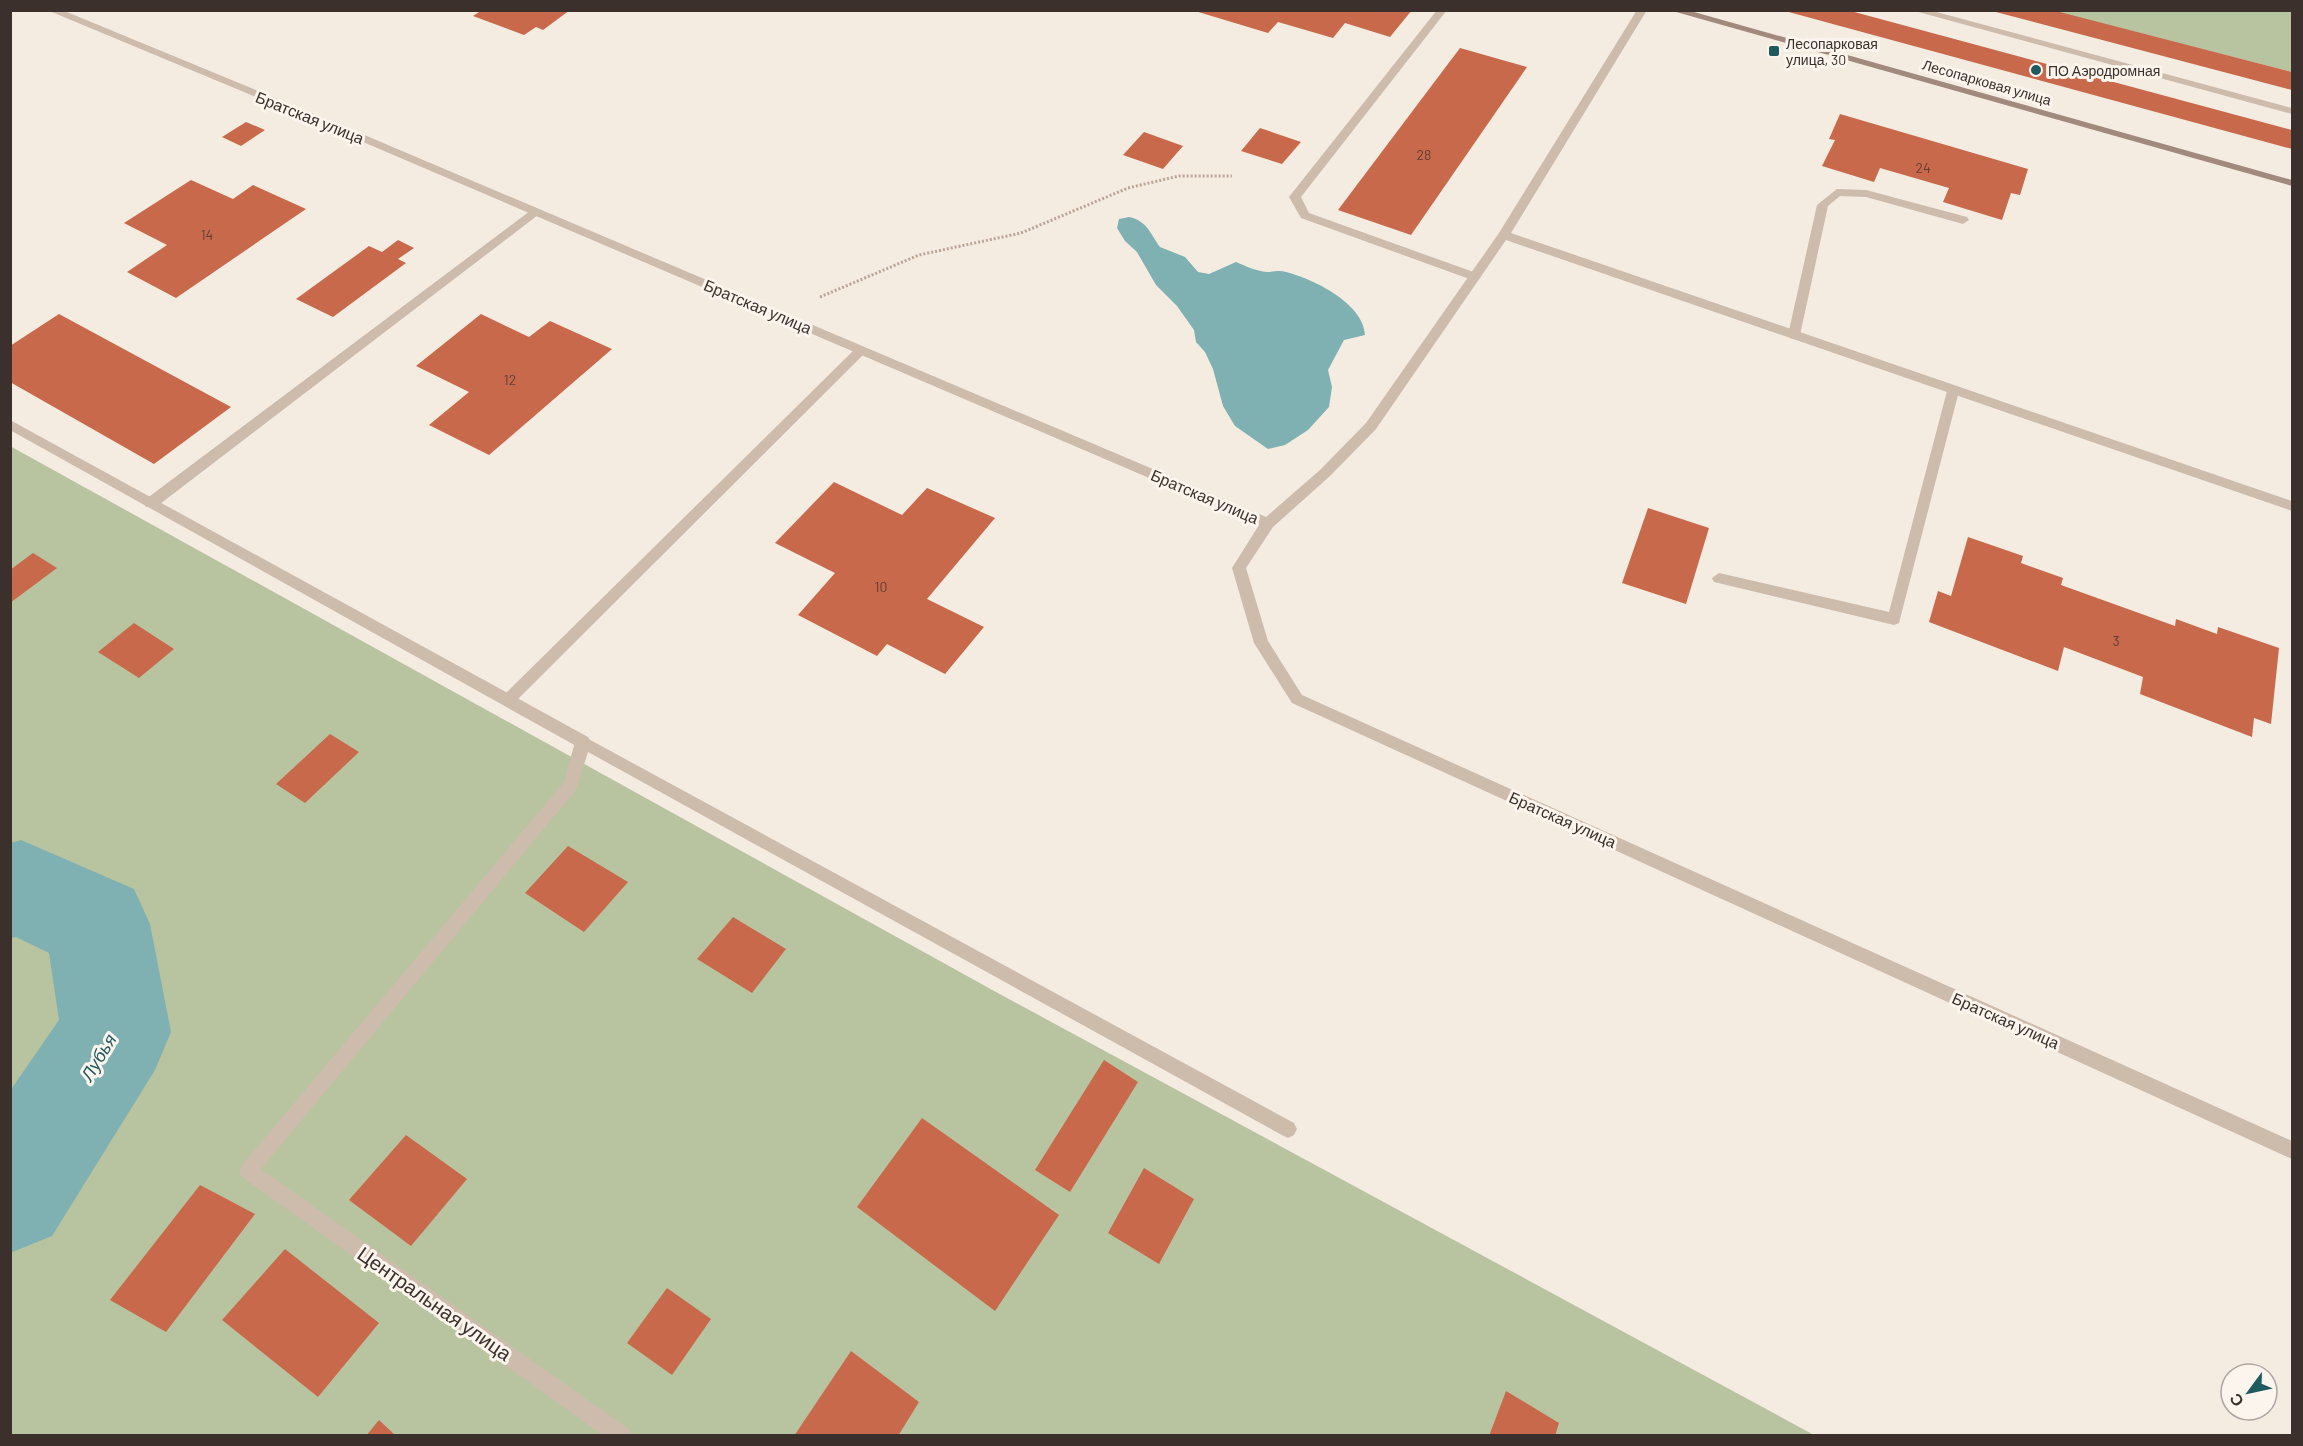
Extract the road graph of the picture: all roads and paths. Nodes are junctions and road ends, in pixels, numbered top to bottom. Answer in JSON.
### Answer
{"nodes":[{"id":1,"x":52,"y":10,"type":"edge"},
{"id":2,"x":1442,"y":10,"type":"edge"},
{"id":3,"x":1642,"y":10,"type":"edge"},
{"id":4,"x":1674,"y":10,"type":"edge"},
{"id":5,"x":1916,"y":10,"type":"edge"},
{"id":6,"x":2292,"y":111,"type":"edge"},
{"id":7,"x":1232,"y":176,"type":"dead end"},
{"id":8,"x":2292,"y":183,"type":"edge"},
{"id":9,"x":534,"y":212,"type":"junction"},
{"id":10,"x":1963,"y":220,"type":"dead end"},
{"id":11,"x":1504,"y":236,"type":"junction"},
{"id":12,"x":1475,"y":277,"type":"junction"},
{"id":13,"x":778,"y":315,"type":"junction"},
{"id":14,"x":1794,"y":334,"type":"junction"},
{"id":15,"x":861,"y":351,"type":"junction"},
{"id":16,"x":1953,"y":390,"type":"junction"},
{"id":17,"x":10,"y":424,"type":"edge"},
{"id":18,"x":151,"y":502,"type":"junction"},
{"id":19,"x":2292,"y":506,"type":"edge"},
{"id":20,"x":1268,"y":523,"type":"junction"},
{"id":21,"x":1719,"y":578,"type":"dead end"},
{"id":22,"x":508,"y":700,"type":"junction"},
{"id":23,"x":583,"y":742,"type":"junction"},
{"id":24,"x":1288,"y":1129,"type":"dead end"},
{"id":25,"x":2292,"y":1150,"type":"edge"},
{"id":26,"x":622,"y":1436,"type":"edge"}],
"edges":[{"from":1,"to":9,"type":"street","name":"Братская улица"},
{"from":2,"to":12,"type":"street"},
{"from":3,"to":11,"type":"street"},
{"from":4,"to":8,"type":"street","name":"Лесопарковая улица"},
{"from":5,"to":6,"type":"street"},
{"from":7,"to":13,"type":"path"},
{"from":9,"to":13,"type":"street","name":"Братская улица"},
{"from":9,"to":18,"type":"street"},
{"from":10,"to":14,"type":"street"},
{"from":11,"to":12,"type":"street"},
{"from":11,"to":14,"type":"street"},
{"from":12,"to":20,"type":"street"},
{"from":13,"to":15,"type":"street","name":"Братская улица"},
{"from":14,"to":16,"type":"street"},
{"from":15,"to":20,"type":"street","name":"Братская улица"},
{"from":15,"to":22,"type":"street"},
{"from":16,"to":19,"type":"street"},
{"from":16,"to":21,"type":"street"},
{"from":17,"to":18,"type":"street"},
{"from":18,"to":22,"type":"street"},
{"from":20,"to":25,"type":"street","name":"Братская улица"},
{"from":22,"to":23,"type":"street"},
{"from":23,"to":24,"type":"street"},
{"from":23,"to":26,"type":"street","name":"Центральная улица"}]}
